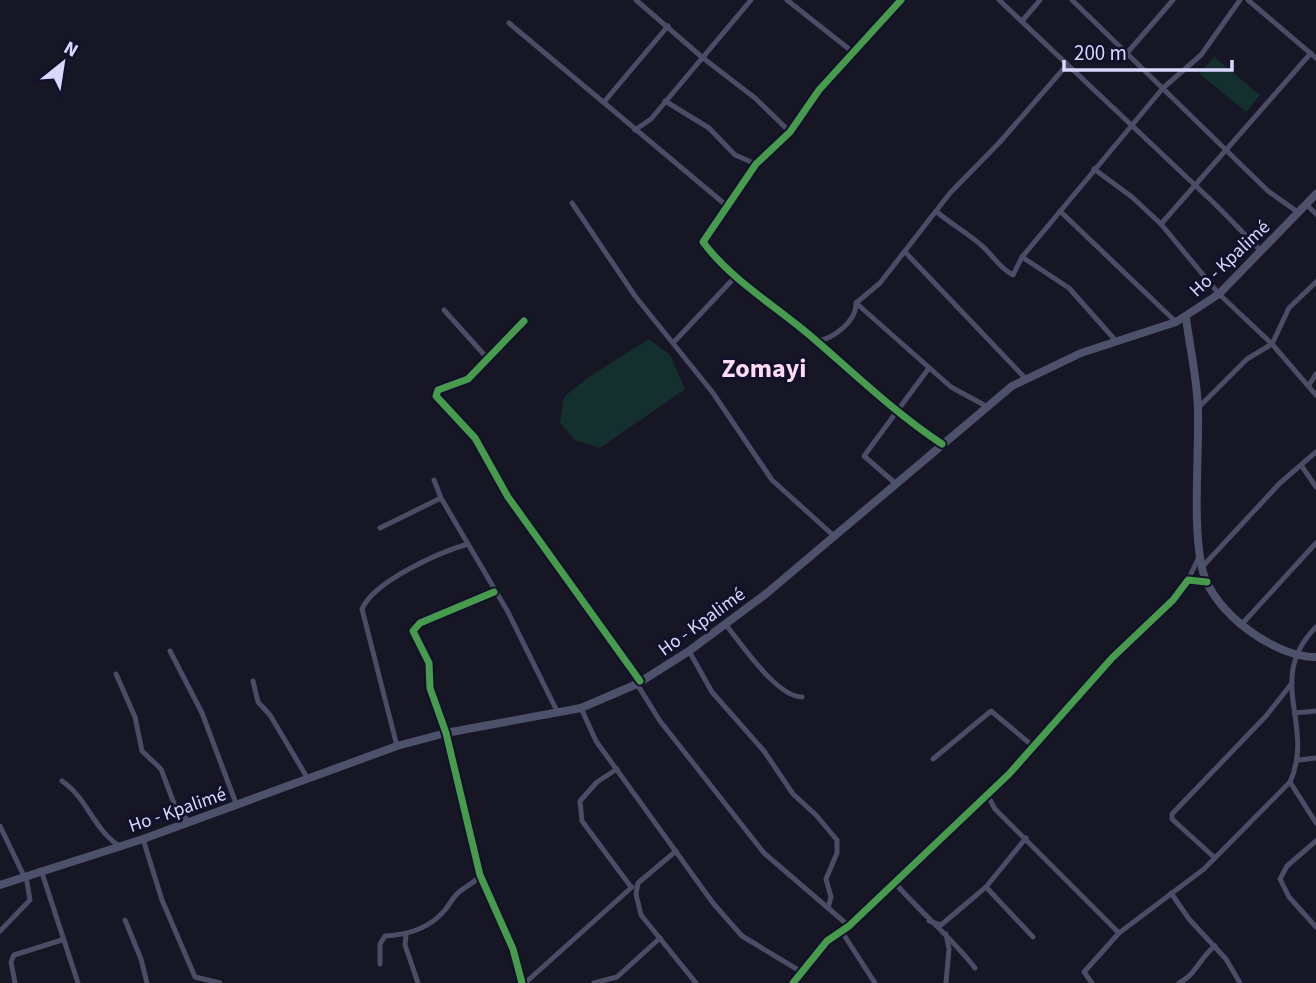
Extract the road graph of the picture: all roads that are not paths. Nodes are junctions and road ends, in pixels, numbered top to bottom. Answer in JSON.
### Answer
{"nodes":[{"id":1,"x":636,"y":0,"type":"edge"},
{"id":2,"x":751,"y":0,"type":"edge"},
{"id":3,"x":788,"y":0,"type":"edge"},
{"id":4,"x":901,"y":0,"type":"edge"},
{"id":5,"x":999,"y":0,"type":"edge"},
{"id":6,"x":1040,"y":0,"type":"edge"},
{"id":7,"x":1072,"y":0,"type":"edge"},
{"id":8,"x":1173,"y":0,"type":"edge"},
{"id":9,"x":1240,"y":0,"type":"edge"},
{"id":10,"x":1248,"y":0,"type":"edge"},
{"id":11,"x":1021,"y":22,"type":"junction"},
{"id":12,"x":509,"y":23,"type":"dead end"},
{"id":13,"x":668,"y":26,"type":"junction"},
{"id":14,"x":855,"y":53,"type":"junction"},
{"id":15,"x":1127,"y":53,"type":"junction"},
{"id":16,"x":1314,"y":55,"type":"edge"},
{"id":17,"x":703,"y":58,"type":"junction"},
{"id":18,"x":1066,"y":66,"type":"junction"},
{"id":19,"x":1163,"y":88,"type":"junction"},
{"id":20,"x":665,"y":101,"type":"junction"},
{"id":21,"x":604,"y":102,"type":"junction"},
{"id":22,"x":1130,"y":127,"type":"junction"},
{"id":23,"x":635,"y":130,"type":"junction"},
{"id":24,"x":790,"y":132,"type":"junction"},
{"id":25,"x":1228,"y":149,"type":"junction"},
{"id":26,"x":756,"y":164,"type":"junction"},
{"id":27,"x":1094,"y":169,"type":"junction"},
{"id":28,"x":1195,"y":186,"type":"junction"},
{"id":29,"x":1316,"y":194,"type":"edge"},
{"id":30,"x":572,"y":203,"type":"dead end"},
{"id":31,"x":1307,"y":205,"type":"junction"},
{"id":32,"x":727,"y":206,"type":"junction"},
{"id":33,"x":1060,"y":211,"type":"junction"},
{"id":34,"x":937,"y":212,"type":"junction"},
{"id":35,"x":1299,"y":213,"type":"junction"},
{"id":36,"x":1316,"y":214,"type":"edge"},
{"id":37,"x":1161,"y":224,"type":"junction"},
{"id":38,"x":1261,"y":251,"type":"junction"},
{"id":39,"x":905,"y":252,"type":"junction"},
{"id":40,"x":1022,"y":257,"type":"junction"},
{"id":41,"x":736,"y":276,"type":"junction"},
{"id":42,"x":1316,"y":282,"type":"edge"},
{"id":43,"x":1219,"y":294,"type":"junction"},
{"id":44,"x":856,"y":303,"type":"junction"},
{"id":45,"x":444,"y":310,"type":"dead end"},
{"id":46,"x":1186,"y":318,"type":"junction"},
{"id":47,"x":524,"y":321,"type":"dead end"},
{"id":48,"x":1177,"y":322,"type":"junction"},
{"id":49,"x":816,"y":341,"type":"junction"},
{"id":50,"x":1116,"y":341,"type":"junction"},
{"id":51,"x":673,"y":343,"type":"junction"},
{"id":52,"x":1272,"y":344,"type":"junction"},
{"id":53,"x":488,"y":359,"type":"junction"},
{"id":54,"x":929,"y":368,"type":"junction"},
{"id":55,"x":1316,"y":374,"type":"edge"},
{"id":56,"x":1025,"y":378,"type":"junction"},
{"id":57,"x":1309,"y":385,"type":"junction"},
{"id":58,"x":1316,"y":394,"type":"edge"},
{"id":59,"x":986,"y":406,"type":"junction"},
{"id":60,"x":1198,"y":408,"type":"junction"},
{"id":61,"x":896,"y":413,"type":"junction"},
{"id":62,"x":942,"y":444,"type":"junction"},
{"id":63,"x":1316,"y":452,"type":"edge"},
{"id":64,"x":1301,"y":465,"type":"junction"},
{"id":65,"x":434,"y":480,"type":"dead end"},
{"id":66,"x":895,"y":483,"type":"junction"},
{"id":67,"x":1316,"y":487,"type":"edge"},
{"id":68,"x":441,"y":498,"type":"junction"},
{"id":69,"x":380,"y":528,"type":"dead end"},
{"id":70,"x":834,"y":536,"type":"junction"},
{"id":71,"x":1316,"y":543,"type":"edge"},
{"id":72,"x":468,"y":544,"type":"junction"},
{"id":73,"x":1200,"y":555,"type":"junction"},
{"id":74,"x":1202,"y":567,"type":"junction"},
{"id":75,"x":1188,"y":580,"type":"junction"},
{"id":76,"x":1207,"y":582,"type":"junction"},
{"id":77,"x":494,"y":592,"type":"junction"},
{"id":78,"x":1242,"y":624,"type":"junction"},
{"id":79,"x":726,"y":625,"type":"junction"},
{"id":80,"x":1316,"y":627,"type":"edge"},
{"id":81,"x":170,"y":651,"type":"dead end"},
{"id":82,"x":689,"y":651,"type":"junction"},
{"id":83,"x":1295,"y":657,"type":"junction"},
{"id":84,"x":1316,"y":657,"type":"edge"},
{"id":85,"x":116,"y":674,"type":"dead end"},
{"id":86,"x":253,"y":681,"type":"dead end"},
{"id":87,"x":638,"y":683,"type":"junction"},
{"id":88,"x":1292,"y":683,"type":"junction"},
{"id":89,"x":802,"y":697,"type":"dead end"},
{"id":90,"x":581,"y":708,"type":"junction"},
{"id":91,"x":1316,"y":711,"type":"edge"},
{"id":92,"x":558,"y":713,"type":"junction"},
{"id":93,"x":1295,"y":713,"type":"junction"},
{"id":94,"x":446,"y":733,"type":"junction"},
{"id":95,"x":397,"y":746,"type":"junction"},
{"id":96,"x":1034,"y":747,"type":"junction"},
{"id":97,"x":1316,"y":758,"type":"edge"},
{"id":98,"x":933,"y":759,"type":"dead end"},
{"id":99,"x":1299,"y":760,"type":"junction"},
{"id":100,"x":617,"y":769,"type":"junction"},
{"id":101,"x":308,"y":779,"type":"junction"},
{"id":102,"x":62,"y":781,"type":"dead end"},
{"id":103,"x":1290,"y":782,"type":"junction"},
{"id":104,"x":988,"y":796,"type":"junction"},
{"id":105,"x":237,"y":806,"type":"junction"},
{"id":106,"x":189,"y":822,"type":"junction"},
{"id":107,"x":1316,"y":823,"type":"edge"},
{"id":108,"x":0,"y":826,"type":"edge"},
{"id":109,"x":1026,"y":838,"type":"junction"},
{"id":110,"x":143,"y":839,"type":"junction"},
{"id":111,"x":1316,"y":841,"type":"edge"},
{"id":112,"x":118,"y":845,"type":"junction"},
{"id":113,"x":676,"y":851,"type":"junction"},
{"id":114,"x":1214,"y":858,"type":"junction"},
{"id":115,"x":41,"y":870,"type":"junction"},
{"id":116,"x":480,"y":875,"type":"junction"},
{"id":117,"x":25,"y":876,"type":"junction"},
{"id":118,"x":638,"y":883,"type":"junction"},
{"id":119,"x":895,"y":883,"type":"junction"},
{"id":120,"x":0,"y":885,"type":"edge"},
{"id":121,"x":631,"y":887,"type":"junction"},
{"id":122,"x":986,"y":887,"type":"junction"},
{"id":123,"x":1171,"y":893,"type":"junction"},
{"id":124,"x":828,"y":908,"type":"junction"},
{"id":125,"x":125,"y":920,"type":"dead end"},
{"id":126,"x":929,"y":921,"type":"junction"},
{"id":127,"x":849,"y":926,"type":"junction"},
{"id":128,"x":1316,"y":927,"type":"edge"},
{"id":129,"x":0,"y":931,"type":"edge"},
{"id":130,"x":842,"y":932,"type":"junction"},
{"id":131,"x":1119,"y":933,"type":"junction"},
{"id":132,"x":946,"y":934,"type":"junction"},
{"id":133,"x":406,"y":935,"type":"junction"},
{"id":134,"x":1033,"y":937,"type":"dead end"},
{"id":135,"x":660,"y":938,"type":"junction"},
{"id":136,"x":62,"y":940,"type":"junction"},
{"id":137,"x":1215,"y":946,"type":"junction"},
{"id":138,"x":380,"y":964,"type":"dead end"},
{"id":139,"x":975,"y":968,"type":"dead end"},
{"id":140,"x":800,"y":971,"type":"junction"},
{"id":141,"x":617,"y":976,"type":"junction"},
{"id":142,"x":194,"y":980,"type":"edge"},
{"id":143,"x":15,"y":983,"type":"edge"},
{"id":144,"x":78,"y":983,"type":"edge"},
{"id":145,"x":146,"y":983,"type":"edge"},
{"id":146,"x":220,"y":983,"type":"edge"},
{"id":147,"x":418,"y":983,"type":"edge"},
{"id":148,"x":523,"y":983,"type":"edge"},
{"id":149,"x":594,"y":983,"type":"edge"},
{"id":150,"x":623,"y":983,"type":"edge"},
{"id":151,"x":696,"y":983,"type":"edge"},
{"id":152,"x":793,"y":983,"type":"edge"},
{"id":153,"x":875,"y":983,"type":"edge"},
{"id":154,"x":946,"y":983,"type":"edge"},
{"id":155,"x":1092,"y":983,"type":"edge"},
{"id":156,"x":1180,"y":983,"type":"edge"},
{"id":157,"x":1240,"y":983,"type":"edge"}],
"edges":[{"from":1,"to":13,"type":"street"},
{"from":2,"to":17,"type":"street"},
{"from":3,"to":14,"type":"street"},
{"from":4,"to":14,"type":"street"},
{"from":5,"to":11,"type":"street"},
{"from":6,"to":11,"type":"street"},
{"from":7,"to":15,"type":"street"},
{"from":8,"to":15,"type":"street"},
{"from":9,"to":19,"type":"street"},
{"from":10,"to":16,"type":"street"},
{"from":11,"to":18,"type":"street"},
{"from":12,"to":21,"type":"street"},
{"from":13,"to":17,"type":"street"},
{"from":13,"to":21,"type":"street"},
{"from":14,"to":24,"type":"street"},
{"from":15,"to":19,"type":"street"},
{"from":16,"to":25,"type":"street"},
{"from":17,"to":20,"type":"street"},
{"from":17,"to":24,"type":"street"},
{"from":18,"to":22,"type":"street"},
{"from":18,"to":34,"type":"street"},
{"from":19,"to":22,"type":"street"},
{"from":19,"to":25,"type":"street"},
{"from":20,"to":23,"type":"street"},
{"from":20,"to":26,"type":"street"},
{"from":21,"to":23,"type":"street"},
{"from":22,"to":27,"type":"street"},
{"from":22,"to":28,"type":"street"},
{"from":23,"to":32,"type":"street"},
{"from":24,"to":26,"type":"street"},
{"from":25,"to":28,"type":"street"},
{"from":25,"to":35,"type":"street"},
{"from":26,"to":32,"type":"street"},
{"from":27,"to":33,"type":"street"},
{"from":27,"to":37,"type":"street"},
{"from":28,"to":37,"type":"street"},
{"from":28,"to":38,"type":"street"},
{"from":29,"to":31,"type":"main road","name":"Ho - Kpalimé"},
{"from":30,"to":51,"type":"street"},
{"from":31,"to":35,"type":"main road","name":"Ho - Kpalimé"},
{"from":31,"to":36,"type":"street"},
{"from":32,"to":41,"type":"street"},
{"from":33,"to":40,"type":"street"},
{"from":33,"to":48,"type":"street"},
{"from":34,"to":39,"type":"street"},
{"from":34,"to":40,"type":"street"},
{"from":35,"to":38,"type":"main road","name":"Ho - Kpalimé"},
{"from":37,"to":43,"type":"street"},
{"from":38,"to":43,"type":"main road","name":"Ho - Kpalimé"},
{"from":39,"to":44,"type":"street"},
{"from":39,"to":56,"type":"street"},
{"from":40,"to":50,"type":"street"},
{"from":41,"to":49,"type":"street"},
{"from":41,"to":51,"type":"street"},
{"from":42,"to":52,"type":"street"},
{"from":43,"to":46,"type":"main road","name":"Ho - Kpalimé"},
{"from":43,"to":52,"type":"street"},
{"from":44,"to":49,"type":"street"},
{"from":44,"to":54,"type":"street"},
{"from":45,"to":53,"type":"street"},
{"from":46,"to":48,"type":"main road","name":"Ho - Kpalimé"},
{"from":46,"to":60,"type":"main road"},
{"from":47,"to":53,"type":"street"},
{"from":48,"to":50,"type":"main road","name":"Ho - Kpalimé"},
{"from":49,"to":61,"type":"street"},
{"from":50,"to":56,"type":"main road","name":"Ho - Kpalimé"},
{"from":51,"to":70,"type":"street"},
{"from":52,"to":57,"type":"street"},
{"from":52,"to":60,"type":"street"},
{"from":53,"to":87,"type":"street"},
{"from":54,"to":59,"type":"street"},
{"from":54,"to":61,"type":"street"},
{"from":55,"to":57,"type":"street"},
{"from":56,"to":59,"type":"main road","name":"Ho - Kpalimé"},
{"from":57,"to":58,"type":"street"},
{"from":59,"to":62,"type":"main road","name":"Ho - Kpalimé"},
{"from":60,"to":73,"type":"main road"},
{"from":61,"to":62,"type":"street"},
{"from":61,"to":66,"type":"street"},
{"from":62,"to":66,"type":"main road","name":"Ho - Kpalimé"},
{"from":63,"to":64,"type":"street"},
{"from":64,"to":67,"type":"street"},
{"from":64,"to":74,"type":"street"},
{"from":65,"to":68,"type":"street"},
{"from":66,"to":70,"type":"main road","name":"Ho - Kpalimé"},
{"from":68,"to":69,"type":"street"},
{"from":68,"to":72,"type":"street"},
{"from":70,"to":79,"type":"main road","name":"Ho - Kpalimé"},
{"from":71,"to":78,"type":"street"},
{"from":72,"to":77,"type":"street"},
{"from":72,"to":95,"type":"street"},
{"from":73,"to":74,"type":"main road"},
{"from":73,"to":75,"type":"street"},
{"from":74,"to":76,"type":"main road"},
{"from":75,"to":76,"type":"street"},
{"from":75,"to":96,"type":"street"},
{"from":76,"to":78,"type":"main road"},
{"from":77,"to":92,"type":"street"},
{"from":77,"to":94,"type":"street"},
{"from":78,"to":83,"type":"main road"},
{"from":79,"to":82,"type":"main road","name":"Ho - Kpalimé"},
{"from":79,"to":89,"type":"street"},
{"from":80,"to":83,"type":"street"},
{"from":81,"to":105,"type":"street"},
{"from":82,"to":87,"type":"main road","name":"Ho - Kpalimé"},
{"from":82,"to":124,"type":"street"},
{"from":83,"to":84,"type":"main road"},
{"from":83,"to":88,"type":"street"},
{"from":85,"to":106,"type":"street"},
{"from":86,"to":101,"type":"street"},
{"from":87,"to":90,"type":"main road","name":"Ho - Kpalimé"},
{"from":87,"to":124,"type":"street"},
{"from":88,"to":93,"type":"street"},
{"from":88,"to":114,"type":"street"},
{"from":90,"to":92,"type":"main road","name":"Ho - Kpalimé"},
{"from":90,"to":100,"type":"street"},
{"from":91,"to":93,"type":"street"},
{"from":92,"to":94,"type":"main road","name":"Ho - Kpalimé"},
{"from":93,"to":99,"type":"street"},
{"from":94,"to":95,"type":"main road","name":"Ho - Kpalimé"},
{"from":94,"to":116,"type":"street"},
{"from":95,"to":101,"type":"main road","name":"Ho - Kpalimé"},
{"from":96,"to":98,"type":"street"},
{"from":96,"to":104,"type":"street"},
{"from":97,"to":99,"type":"street"},
{"from":99,"to":103,"type":"street"},
{"from":100,"to":113,"type":"street"},
{"from":100,"to":121,"type":"street"},
{"from":101,"to":105,"type":"main road","name":"Ho - Kpalimé"},
{"from":102,"to":112,"type":"street"},
{"from":103,"to":107,"type":"street"},
{"from":103,"to":114,"type":"street"},
{"from":104,"to":109,"type":"street"},
{"from":104,"to":119,"type":"street"},
{"from":105,"to":106,"type":"main road","name":"Ho - Kpalimé"},
{"from":106,"to":110,"type":"main road","name":"Ho - Kpalimé"},
{"from":108,"to":117,"type":"street"},
{"from":109,"to":122,"type":"street"},
{"from":109,"to":131,"type":"street"},
{"from":110,"to":112,"type":"main road","name":"Ho - Kpalimé"},
{"from":110,"to":142,"type":"street"},
{"from":111,"to":128,"type":"street"},
{"from":112,"to":115,"type":"main road","name":"Ho - Kpalimé"},
{"from":113,"to":118,"type":"street"},
{"from":113,"to":140,"type":"street"},
{"from":114,"to":123,"type":"street"},
{"from":115,"to":117,"type":"main road","name":"Ho - Kpalimé"},
{"from":115,"to":136,"type":"street"},
{"from":116,"to":133,"type":"street"},
{"from":116,"to":148,"type":"street"},
{"from":117,"to":120,"type":"main road","name":"Ho - Kpalimé"},
{"from":117,"to":129,"type":"street"},
{"from":118,"to":121,"type":"street"},
{"from":118,"to":135,"type":"street"},
{"from":119,"to":126,"type":"street"},
{"from":119,"to":127,"type":"street"},
{"from":121,"to":148,"type":"street"},
{"from":122,"to":126,"type":"street"},
{"from":122,"to":134,"type":"street"},
{"from":123,"to":131,"type":"street"},
{"from":123,"to":137,"type":"street"},
{"from":124,"to":127,"type":"street"},
{"from":125,"to":145,"type":"street"},
{"from":126,"to":132,"type":"street"},
{"from":127,"to":130,"type":"street"},
{"from":130,"to":140,"type":"street"},
{"from":130,"to":153,"type":"street"},
{"from":131,"to":155,"type":"street"},
{"from":132,"to":139,"type":"street"},
{"from":132,"to":154,"type":"street"},
{"from":133,"to":138,"type":"street"},
{"from":133,"to":147,"type":"street"},
{"from":135,"to":141,"type":"street"},
{"from":135,"to":151,"type":"street"},
{"from":136,"to":143,"type":"street"},
{"from":136,"to":144,"type":"street"},
{"from":137,"to":156,"type":"street"},
{"from":137,"to":157,"type":"street"},
{"from":140,"to":152,"type":"street"},
{"from":141,"to":149,"type":"street"},
{"from":141,"to":150,"type":"street"},
{"from":142,"to":146,"type":"street"}]}
